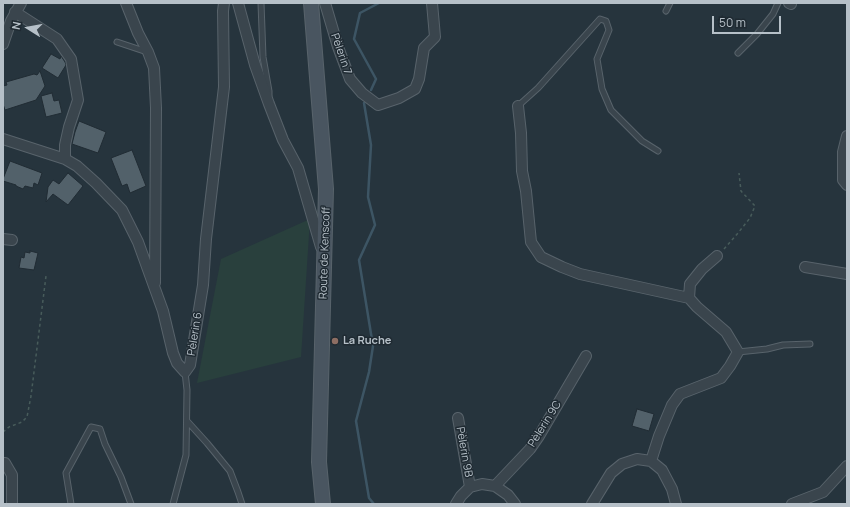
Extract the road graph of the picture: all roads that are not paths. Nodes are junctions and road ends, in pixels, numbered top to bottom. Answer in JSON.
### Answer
{"nodes":[{"id":1,"x":21,"y":3,"type":"edge"},
{"id":2,"x":126,"y":3,"type":"edge"},
{"id":3,"x":224,"y":3,"type":"edge"},
{"id":4,"x":238,"y":3,"type":"edge"},
{"id":5,"x":261,"y":3,"type":"edge"},
{"id":6,"x":311,"y":3,"type":"edge"},
{"id":7,"x":325,"y":3,"type":"edge"},
{"id":8,"x":432,"y":3,"type":"edge"},
{"id":9,"x":670,"y":3,"type":"edge"},
{"id":10,"x":778,"y":3,"type":"edge"},
{"id":11,"x":666,"y":11,"type":"dead end"},
{"id":12,"x":15,"y":12,"type":"junction"},
{"id":13,"x":117,"y":42,"type":"dead end"},
{"id":14,"x":3,"y":44,"type":"edge"},
{"id":15,"x":148,"y":52,"type":"junction"},
{"id":16,"x":738,"y":53,"type":"dead end"},
{"id":17,"x":269,"y":104,"type":"junction"},
{"id":18,"x":518,"y":106,"type":"joint"},
{"id":19,"x":847,"y":136,"type":"edge"},
{"id":20,"x":3,"y":139,"type":"edge"},
{"id":21,"x":658,"y":151,"type":"dead end"},
{"id":22,"x":65,"y":159,"type":"junction"},
{"id":23,"x":847,"y":185,"type":"edge"},
{"id":24,"x":717,"y":256,"type":"road end"},
{"id":25,"x":324,"y":259,"type":"junction"},
{"id":26,"x":805,"y":267,"type":"dead end"},
{"id":27,"x":847,"y":274,"type":"edge"},
{"id":28,"x":156,"y":291,"type":"junction"},
{"id":29,"x":689,"y":298,"type":"junction"},
{"id":30,"x":810,"y":344,"type":"dead end"},
{"id":31,"x":738,"y":352,"type":"junction"},
{"id":32,"x":586,"y":356,"type":"dead end"},
{"id":33,"x":185,"y":372,"type":"junction"},
{"id":34,"x":458,"y":418,"type":"dead end"},
{"id":35,"x":187,"y":421,"type":"junction"},
{"id":36,"x":651,"y":461,"type":"junction"},
{"id":37,"x":3,"y":463,"type":"edge"},
{"id":38,"x":847,"y":466,"type":"edge"},
{"id":39,"x":495,"y":486,"type":"junction"},
{"id":40,"x":470,"y":487,"type":"junction"},
{"id":41,"x":12,"y":504,"type":"edge"},
{"id":42,"x":71,"y":504,"type":"edge"},
{"id":43,"x":131,"y":504,"type":"edge"},
{"id":44,"x":174,"y":504,"type":"edge"},
{"id":45,"x":242,"y":504,"type":"edge"},
{"id":46,"x":323,"y":504,"type":"edge"},
{"id":47,"x":456,"y":504,"type":"edge"},
{"id":48,"x":515,"y":504,"type":"edge"},
{"id":49,"x":592,"y":504,"type":"edge"},
{"id":50,"x":676,"y":504,"type":"edge"},
{"id":51,"x":792,"y":504,"type":"edge"}],
"edges":[{"from":1,"to":12,"type":"street"},
{"from":2,"to":15,"type":"street"},
{"from":3,"to":33,"type":"street","name":"Pèlerin 6"},
{"from":4,"to":17,"type":"street"},
{"from":5,"to":17,"type":"lane"},
{"from":6,"to":25,"type":"main road","name":"Route de Kenscoff"},
{"from":7,"to":8,"type":"street","name":"Pèlerin 7"},
{"from":9,"to":11,"type":"lane"},
{"from":10,"to":16,"type":"lane"},
{"from":12,"to":14,"type":"street"},
{"from":12,"to":22,"type":"street"},
{"from":13,"to":15,"type":"lane"},
{"from":15,"to":28,"type":"street"},
{"from":17,"to":25,"type":"street"},
{"from":18,"to":21,"type":"lane"},
{"from":18,"to":29,"type":"street"},
{"from":19,"to":23,"type":"street"},
{"from":20,"to":22,"type":"street","name":"Pèlerin 6"},
{"from":22,"to":28,"type":"street","name":"Pèlerin 6"},
{"from":24,"to":29,"type":"street"},
{"from":25,"to":46,"type":"main road","name":"Route de Kenscoff"},
{"from":26,"to":27,"type":"street"},
{"from":28,"to":33,"type":"street","name":"Pèlerin 6"},
{"from":29,"to":31,"type":"street"},
{"from":30,"to":31,"type":"lane"},
{"from":31,"to":36,"type":"street"},
{"from":32,"to":39,"type":"street","name":"Pèlerin 9C"},
{"from":33,"to":35,"type":"lane"},
{"from":34,"to":40,"type":"street","name":"Pèlerin 9B"},
{"from":35,"to":44,"type":"lane"},
{"from":35,"to":45,"type":"lane"},
{"from":36,"to":49,"type":"street"},
{"from":36,"to":50,"type":"street"},
{"from":37,"to":41,"type":"street"},
{"from":38,"to":51,"type":"street"},
{"from":39,"to":40,"type":"street"},
{"from":39,"to":48,"type":"street"},
{"from":40,"to":47,"type":"street"},
{"from":42,"to":43,"type":"lane"}]}
